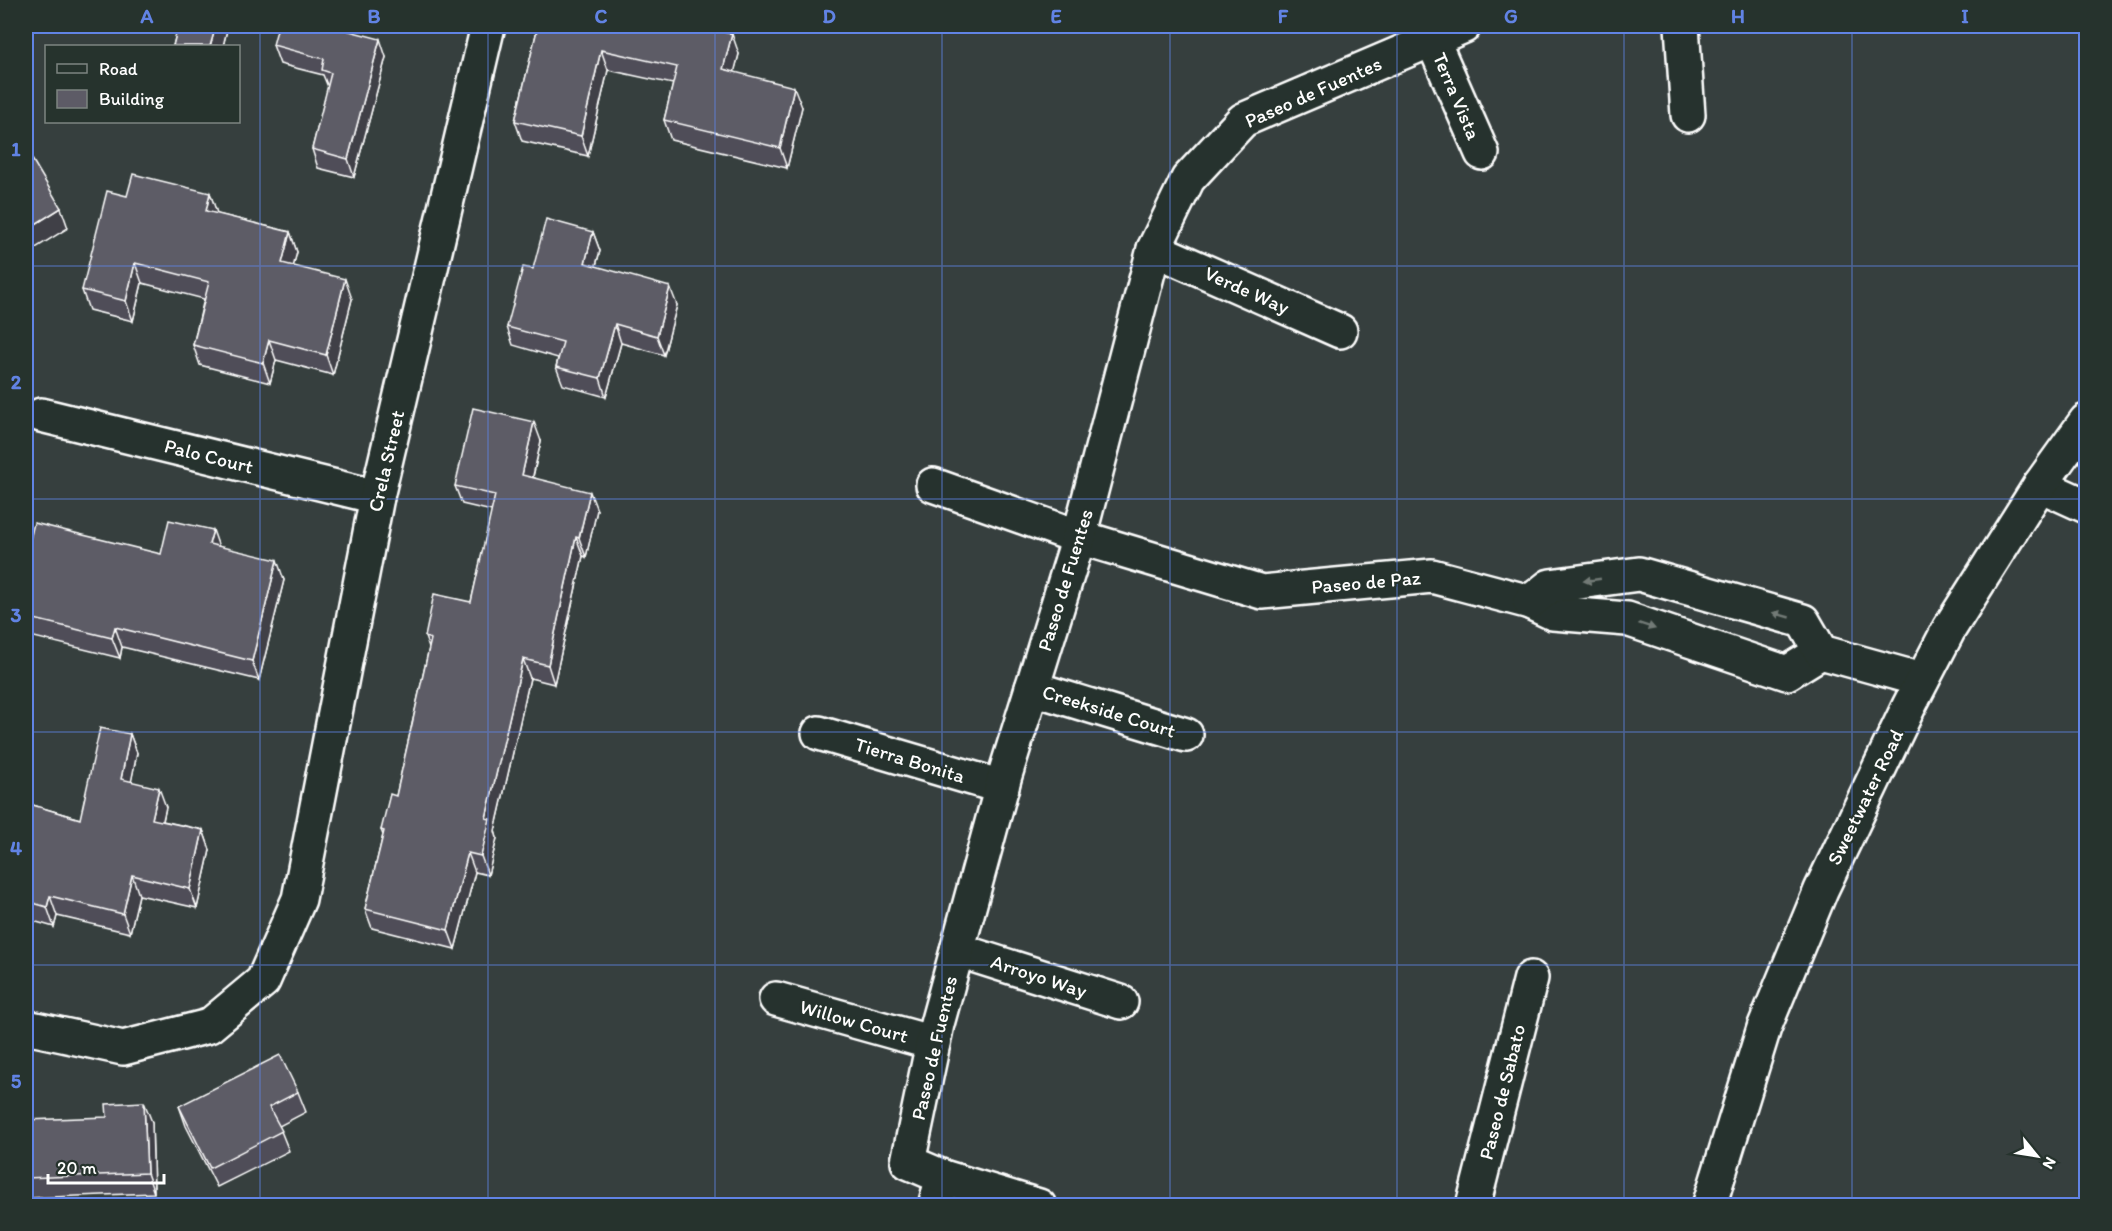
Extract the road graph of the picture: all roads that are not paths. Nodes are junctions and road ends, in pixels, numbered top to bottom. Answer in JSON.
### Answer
{"nodes":[{"id":1,"x":488,"y":26,"type":"edge"},
{"id":2,"x":1464,"y":26,"type":"edge"},
{"id":3,"x":1683,"y":26,"type":"edge"},
{"id":4,"x":1432,"y":39,"type":"junction"},
{"id":5,"x":1688,"y":115,"type":"dead end"},
{"id":6,"x":1482,"y":153,"type":"dead end"},
{"id":7,"x":1154,"y":249,"type":"junction"},
{"id":8,"x":1340,"y":332,"type":"dead end"},
{"id":9,"x":41,"y":416,"type":"dead end"},
{"id":10,"x":2086,"y":421,"type":"edge"},
{"id":11,"x":933,"y":485,"type":"dead end"},
{"id":12,"x":2040,"y":485,"type":"junction"},
{"id":13,"x":377,"y":497,"type":"junction"},
{"id":14,"x":2086,"y":506,"type":"edge"},
{"id":15,"x":1079,"y":537,"type":"junction"},
{"id":16,"x":1530,"y":602,"type":"junction"},
{"id":17,"x":1821,"y":652,"type":"junction"},
{"id":18,"x":1922,"y":680,"type":"junction"},
{"id":19,"x":1032,"y":688,"type":"junction"},
{"id":20,"x":819,"y":733,"type":"dead end"},
{"id":21,"x":1186,"y":735,"type":"dead end"},
{"id":22,"x":1002,"y":787,"type":"junction"},
{"id":23,"x":957,"y":950,"type":"junction"},
{"id":24,"x":1531,"y":978,"type":"dead end"},
{"id":25,"x":776,"y":999,"type":"dead end"},
{"id":26,"x":1121,"y":1002,"type":"dead end"},
{"id":27,"x":26,"y":1027,"type":"edge"},
{"id":28,"x":933,"y":1043,"type":"junction"},
{"id":29,"x":939,"y":1191,"type":"edge"},
{"id":30,"x":1039,"y":1206,"type":"edge"},
{"id":31,"x":1473,"y":1206,"type":"edge"},
{"id":32,"x":1709,"y":1206,"type":"edge"}],
"edges":[{"from":1,"to":13,"type":"street","name":"Crela Street"},
{"from":2,"to":4,"type":"street","name":"Paseo de Fuentes"},
{"from":3,"to":5,"type":"street"},
{"from":4,"to":6,"type":"street","name":"Terra Vista"},
{"from":4,"to":7,"type":"street","name":"Paseo de Fuentes"},
{"from":7,"to":8,"type":"street","name":"Verde Way"},
{"from":7,"to":15,"type":"street","name":"Paseo de Fuentes"},
{"from":9,"to":13,"type":"street","name":"Palo Court"},
{"from":10,"to":12,"type":"street","name":"Sweetwater Road"},
{"from":11,"to":15,"type":"street","name":"Paseo de Paz"},
{"from":12,"to":14,"type":"street"},
{"from":12,"to":18,"type":"street","name":"Sweetwater Road"},
{"from":13,"to":27,"type":"street","name":"Crela Street"},
{"from":15,"to":16,"type":"street","name":"Paseo de Paz"},
{"from":15,"to":19,"type":"street","name":"Paseo de Fuentes"},
{"from":16,"to":17,"type":"street","name":"Paseo de Paz","one_way":true},
{"from":17,"to":16,"type":"street","one_way":true},
{"from":17,"to":18,"type":"street"},
{"from":18,"to":32,"type":"street","name":"Sweetwater Road"},
{"from":19,"to":21,"type":"street","name":"Creekside Court"},
{"from":19,"to":22,"type":"street","name":"Paseo de Fuentes"},
{"from":20,"to":22,"type":"street","name":"Tierra Bonita"},
{"from":22,"to":23,"type":"street","name":"Paseo de Fuentes"},
{"from":23,"to":26,"type":"street","name":"Arroyo Way"},
{"from":23,"to":28,"type":"street","name":"Paseo de Fuentes"},
{"from":24,"to":31,"type":"street","name":"Paseo de Sabato"},
{"from":25,"to":28,"type":"street","name":"Willow Court"},
{"from":28,"to":29,"type":"street","name":"Paseo de Fuentes"},
{"from":29,"to":30,"type":"street","name":"Paseo de Fuentes"}]}
